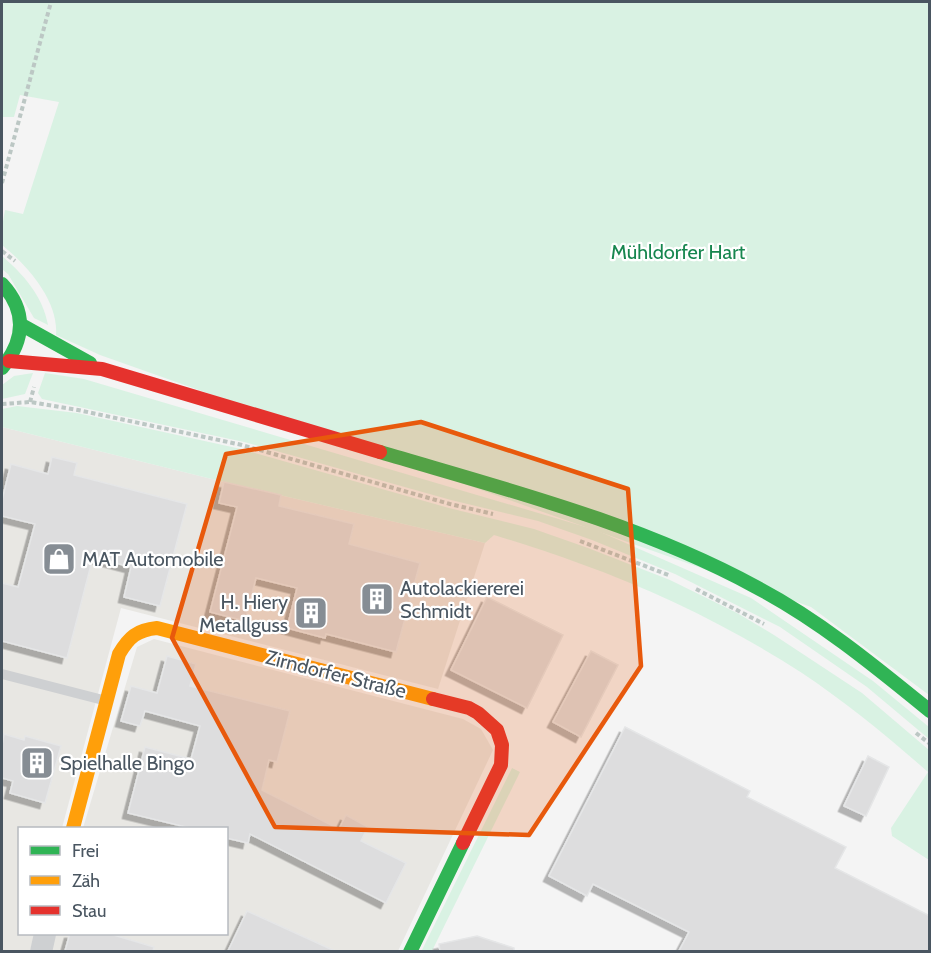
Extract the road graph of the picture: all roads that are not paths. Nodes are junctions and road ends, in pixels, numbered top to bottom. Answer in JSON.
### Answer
{"nodes":[{"id":1,"x":2,"y":284,"type":"edge"},
{"id":2,"x":20,"y":324,"type":"junction"},
{"id":3,"x":5,"y":364,"type":"edge"},
{"id":4,"x":102,"y":369,"type":"junction"},
{"id":5,"x":2,"y":674,"type":"edge"},
{"id":6,"x":106,"y":700,"type":"junction"},
{"id":7,"x":930,"y":711,"type":"edge"},
{"id":8,"x":73,"y":827,"type":"edge"},
{"id":9,"x":45,"y":935,"type":"edge"},
{"id":10,"x":41,"y":951,"type":"edge"},
{"id":11,"x":410,"y":951,"type":"edge"}],
"edges":[{"from":1,"to":2,"type":"main road"},
{"from":2,"to":3,"type":"main road"},
{"from":2,"to":4,"type":"main road"},
{"from":3,"to":4,"type":"main road"},
{"from":4,"to":7,"type":"main road"},
{"from":5,"to":6,"type":"lane"},
{"from":6,"to":8,"type":"main road","name":"Zirndorfer Straße"},
{"from":6,"to":11,"type":"main road","name":"Zirndorfer Straße"},
{"from":9,"to":10,"type":"street"}]}
